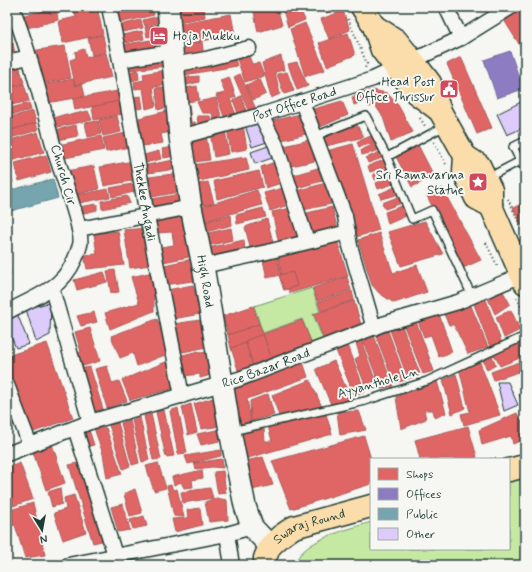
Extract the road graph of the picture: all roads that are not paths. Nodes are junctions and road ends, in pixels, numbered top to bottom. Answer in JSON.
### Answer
{"nodes":[{"id":1,"x":12,"y":7,"type":"edge"},
{"id":2,"x":109,"y":7,"type":"edge"},
{"id":3,"x":168,"y":7,"type":"edge"},
{"id":4,"x":446,"y":7,"type":"edge"},
{"id":5,"x":511,"y":7,"type":"edge"},
{"id":6,"x":354,"y":10,"type":"edge"},
{"id":7,"x":461,"y":38,"type":"junction"},
{"id":8,"x":249,"y":48,"type":"dead end"},
{"id":9,"x":29,"y":57,"type":"junction"},
{"id":10,"x":172,"y":58,"type":"junction"},
{"id":11,"x":120,"y":60,"type":"junction"},
{"id":12,"x":7,"y":62,"type":"edge"},
{"id":13,"x":405,"y":65,"type":"junction"},
{"id":14,"x":302,"y":102,"type":"junction"},
{"id":15,"x":262,"y":115,"type":"junction"},
{"id":16,"x":439,"y":123,"type":"junction"},
{"id":17,"x":316,"y":136,"type":"junction"},
{"id":18,"x":180,"y":137,"type":"junction"},
{"id":19,"x":525,"y":141,"type":"edge"},
{"id":20,"x":465,"y":156,"type":"junction"},
{"id":21,"x":387,"y":157,"type":"junction"},
{"id":22,"x":520,"y":161,"type":"junction"},
{"id":23,"x":525,"y":170,"type":"edge"},
{"id":24,"x":485,"y":178,"type":"junction"},
{"id":25,"x":499,"y":201,"type":"junction"},
{"id":26,"x":191,"y":207,"type":"junction"},
{"id":27,"x":147,"y":216,"type":"junction"},
{"id":28,"x":79,"y":229,"type":"junction"},
{"id":29,"x":348,"y":232,"type":"junction"},
{"id":30,"x":307,"y":242,"type":"junction"},
{"id":31,"x":203,"y":266,"type":"junction"},
{"id":32,"x":523,"y":279,"type":"edge"},
{"id":33,"x":52,"y":289,"type":"junction"},
{"id":34,"x":472,"y":296,"type":"junction"},
{"id":35,"x":7,"y":312,"type":"edge"},
{"id":36,"x":374,"y":328,"type":"junction"},
{"id":37,"x":525,"y":336,"type":"edge"},
{"id":38,"x":7,"y":385,"type":"edge"},
{"id":39,"x":222,"y":385,"type":"junction"},
{"id":40,"x":182,"y":396,"type":"junction"},
{"id":41,"x":90,"y":422,"type":"junction"},
{"id":42,"x":76,"y":428,"type":"junction"},
{"id":43,"x":230,"y":431,"type":"junction"},
{"id":44,"x":30,"y":445,"type":"junction"},
{"id":45,"x":7,"y":454,"type":"edge"},
{"id":46,"x":525,"y":466,"type":"edge"},
{"id":47,"x":510,"y":470,"type":"edge"},
{"id":48,"x":370,"y":506,"type":"edge"},
{"id":49,"x":252,"y":527,"type":"junction"},
{"id":50,"x":227,"y":534,"type":"junction"},
{"id":51,"x":115,"y":555,"type":"junction"},
{"id":52,"x":268,"y":556,"type":"edge"},
{"id":53,"x":68,"y":565,"type":"edge"},
{"id":54,"x":232,"y":565,"type":"edge"}],
"edges":[{"from":1,"to":9,"type":"street","name":"Church Cir"},
{"from":2,"to":11,"type":"street","name":"Thekke Angadi"},
{"from":3,"to":10,"type":"main road","name":"High Road"},
{"from":4,"to":7,"type":"street"},
{"from":5,"to":7,"type":"street","name":"Post Office Road"},
{"from":6,"to":13,"type":"main road"},
{"from":7,"to":13,"type":"street","name":"Post Office Road"},
{"from":8,"to":10,"type":"street"},
{"from":9,"to":12,"type":"street"},
{"from":9,"to":28,"type":"street","name":"Church Cir"},
{"from":10,"to":11,"type":"street"},
{"from":10,"to":18,"type":"main road","name":"High Road"},
{"from":11,"to":27,"type":"street","name":"Thekke Angadi"},
{"from":13,"to":14,"type":"street","name":"Post Office Road"},
{"from":13,"to":16,"type":"main road"},
{"from":14,"to":15,"type":"street","name":"Post Office Road"},
{"from":14,"to":17,"type":"street"},
{"from":15,"to":18,"type":"street","name":"Post Office Road"},
{"from":15,"to":30,"type":"street"},
{"from":16,"to":20,"type":"main road"},
{"from":16,"to":21,"type":"lane"},
{"from":17,"to":21,"type":"lane"},
{"from":17,"to":29,"type":"street"},
{"from":18,"to":26,"type":"main road","name":"High Road"},
{"from":19,"to":22,"type":"lane"},
{"from":20,"to":24,"type":"main road"},
{"from":20,"to":25,"type":"main road"},
{"from":21,"to":34,"type":"lane"},
{"from":22,"to":23,"type":"lane"},
{"from":22,"to":24,"type":"lane"},
{"from":24,"to":25,"type":"main road"},
{"from":25,"to":32,"type":"main road"},
{"from":26,"to":27,"type":"street"},
{"from":26,"to":31,"type":"main road","name":"High Road"},
{"from":27,"to":28,"type":"street"},
{"from":27,"to":40,"type":"street","name":"Thekke Angadi"},
{"from":28,"to":33,"type":"street","name":"Church Cir"},
{"from":29,"to":30,"type":"street"},
{"from":29,"to":36,"type":"street"},
{"from":30,"to":31,"type":"street"},
{"from":31,"to":39,"type":"main road","name":"High Road"},
{"from":32,"to":34,"type":"street","name":"Rice Bazar Road"},
{"from":33,"to":35,"type":"street","name":"Church Cir"},
{"from":33,"to":41,"type":"street"},
{"from":34,"to":36,"type":"street","name":"Rice Bazar Road"},
{"from":36,"to":39,"type":"street","name":"Rice Bazar Road"},
{"from":37,"to":43,"type":"lane","name":"Ayyanthole Ln"},
{"from":38,"to":44,"type":"street"},
{"from":39,"to":40,"type":"street","name":"Rice Bazar Road"},
{"from":39,"to":43,"type":"main road","name":"High Road"},
{"from":40,"to":41,"type":"street","name":"Rice Bazar Road"},
{"from":41,"to":42,"type":"street","name":"Rice Bazar Road"},
{"from":42,"to":44,"type":"street","name":"Rice Bazar Road"},
{"from":42,"to":51,"type":"street"},
{"from":43,"to":49,"type":"main road","name":"High Road"},
{"from":44,"to":45,"type":"street","name":"Rice Bazar Road"},
{"from":46,"to":47,"type":"main road"},
{"from":48,"to":52,"type":"main road","name":"Swaraj Round"},
{"from":49,"to":50,"type":"street"},
{"from":49,"to":52,"type":"main road","name":"High Road"},
{"from":50,"to":51,"type":"street"},
{"from":50,"to":54,"type":"street"},
{"from":51,"to":53,"type":"street"}]}
